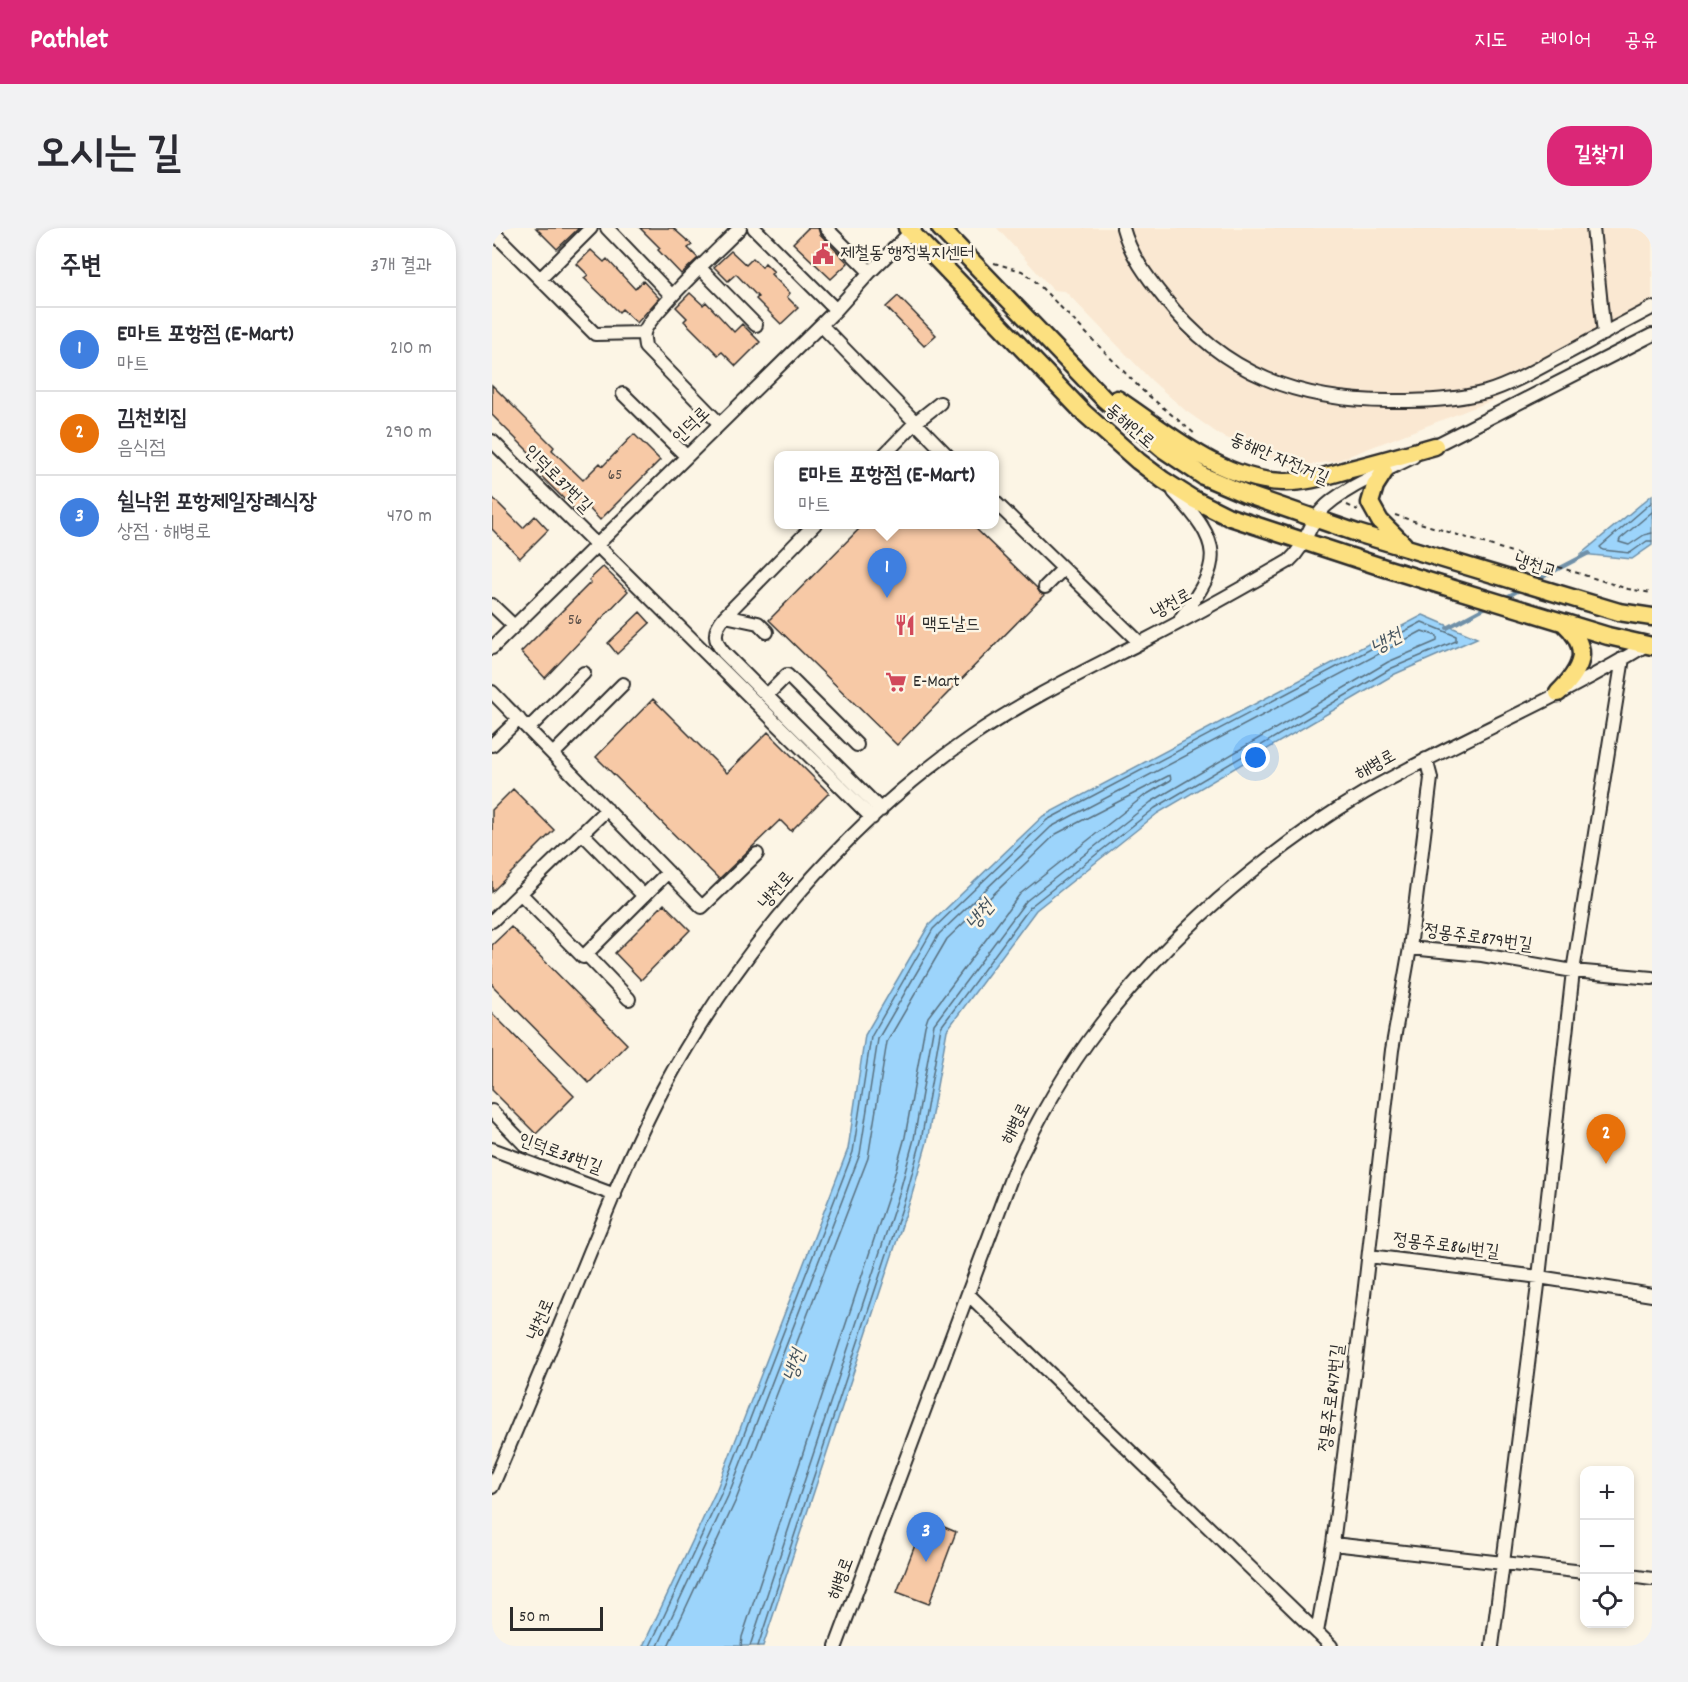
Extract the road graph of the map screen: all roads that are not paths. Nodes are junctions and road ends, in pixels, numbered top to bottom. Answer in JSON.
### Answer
{"nodes":[{"id":1,"x":590,"y":228,"type":"edge"},
{"id":2,"x":607,"y":228,"type":"edge"},
{"id":3,"x":740,"y":228,"type":"edge"},
{"id":4,"x":754,"y":228,"type":"edge"},
{"id":5,"x":826,"y":228,"type":"edge"},
{"id":6,"x":940,"y":228,"type":"edge"},
{"id":7,"x":1123,"y":228,"type":"edge"},
{"id":8,"x":1593,"y":228,"type":"edge"},
{"id":9,"x":911,"y":229,"type":"edge"},
{"id":10,"x":492,"y":231,"type":"edge"},
{"id":11,"x":700,"y":268,"type":"junction"},
{"id":12,"x":870,"y":272,"type":"junction"},
{"id":13,"x":540,"y":279,"type":"junction"},
{"id":14,"x":672,"y":297,"type":"junction"},
{"id":15,"x":1652,"y":308,"type":"edge"},
{"id":16,"x":836,"y":310,"type":"junction"},
{"id":17,"x":756,"y":325,"type":"dead end"},
{"id":18,"x":821,"y":326,"type":"junction"},
{"id":19,"x":644,"y":333,"type":"junction"},
{"id":20,"x":1604,"y":334,"type":"junction"},
{"id":21,"x":1652,"y":335,"type":"edge"},
{"id":22,"x":1079,"y":374,"type":"junction"},
{"id":23,"x":623,"y":393,"type":"dead end"},
{"id":24,"x":940,"y":403,"type":"dead end"},
{"id":25,"x":916,"y":422,"type":"junction"},
{"id":26,"x":720,"y":424,"type":"junction"},
{"id":27,"x":492,"y":441,"type":"edge"},
{"id":28,"x":1435,"y":446,"type":"junction"},
{"id":29,"x":888,"y":451,"type":"edge"},
{"id":30,"x":943,"y":451,"type":"edge"},
{"id":31,"x":686,"y":456,"type":"junction"},
{"id":32,"x":1384,"y":472,"type":"junction"},
{"id":33,"x":1163,"y":480,"type":"junction"},
{"id":34,"x":999,"y":506,"type":"edge"},
{"id":35,"x":1316,"y":520,"type":"junction"},
{"id":36,"x":811,"y":529,"type":"edge"},
{"id":37,"x":1305,"y":542,"type":"junction"},
{"id":38,"x":596,"y":544,"type":"junction"},
{"id":39,"x":1415,"y":551,"type":"junction"},
{"id":40,"x":1063,"y":569,"type":"junction"},
{"id":41,"x":1045,"y":587,"type":"dead end"},
{"id":42,"x":492,"y":605,"type":"edge"},
{"id":43,"x":725,"y":616,"type":"junction"},
{"id":44,"x":1648,"y":617,"type":"edge"},
{"id":45,"x":1564,"y":623,"type":"junction"},
{"id":46,"x":1177,"y":624,"type":"junction"},
{"id":47,"x":514,"y":626,"type":"junction"},
{"id":48,"x":767,"y":632,"type":"dead end"},
{"id":49,"x":1140,"y":643,"type":"junction"},
{"id":50,"x":1650,"y":644,"type":"edge"},
{"id":51,"x":492,"y":648,"type":"edge"},
{"id":52,"x":1623,"y":658,"type":"junction"},
{"id":53,"x":584,"y":673,"type":"dead end"},
{"id":54,"x":623,"y":684,"type":"dead end"},
{"id":55,"x":492,"y":692,"type":"edge"},
{"id":56,"x":1558,"y":693,"type":"junction"},
{"id":57,"x":767,"y":695,"type":"junction"},
{"id":58,"x":519,"y":719,"type":"junction"},
{"id":59,"x":528,"y":729,"type":"junction"},
{"id":60,"x":492,"y":745,"type":"edge"},
{"id":61,"x":857,"y":745,"type":"dead end"},
{"id":62,"x":553,"y":754,"type":"junction"},
{"id":63,"x":1426,"y":759,"type":"junction"},
{"id":64,"x":607,"y":809,"type":"junction"},
{"id":65,"x":876,"y":814,"type":"junction"},
{"id":66,"x":582,"y":833,"type":"junction"},
{"id":67,"x":757,"y":854,"type":"dead end"},
{"id":68,"x":668,"y":872,"type":"junction"},
{"id":69,"x":520,"y":893,"type":"junction"},
{"id":70,"x":644,"y":896,"type":"junction"},
{"id":71,"x":492,"y":921,"type":"edge"},
{"id":72,"x":1410,"y":948,"type":"junction"},
{"id":73,"x":586,"y":954,"type":"junction"},
{"id":74,"x":1573,"y":971,"type":"junction"},
{"id":75,"x":1652,"y":978,"type":"edge"},
{"id":76,"x":629,"y":999,"type":"dead end"},
{"id":77,"x":1388,"y":1086,"type":"joint"},
{"id":78,"x":492,"y":1111,"type":"edge"},
{"id":79,"x":526,"y":1146,"type":"dead end"},
{"id":80,"x":492,"y":1149,"type":"edge"},
{"id":81,"x":615,"y":1195,"type":"junction"},
{"id":82,"x":1369,"y":1256,"type":"junction"},
{"id":83,"x":1539,"y":1277,"type":"junction"},
{"id":84,"x":969,"y":1294,"type":"junction"},
{"id":85,"x":1652,"y":1295,"type":"edge"},
{"id":86,"x":492,"y":1487,"type":"edge"},
{"id":87,"x":1333,"y":1544,"type":"junction"},
{"id":88,"x":1503,"y":1563,"type":"junction"},
{"id":89,"x":1580,"y":1572,"type":"edge"},
{"id":90,"x":1634,"y":1577,"type":"edge"},
{"id":91,"x":1652,"y":1579,"type":"edge"},
{"id":92,"x":1317,"y":1632,"type":"junction"},
{"id":93,"x":836,"y":1646,"type":"edge"},
{"id":94,"x":1331,"y":1646,"type":"edge"},
{"id":95,"x":1492,"y":1646,"type":"edge"}],
"edges":[{"from":1,"to":13,"type":"street"},
{"from":2,"to":14,"type":"street"},
{"from":3,"to":11,"type":"street"},
{"from":4,"to":16,"type":"street"},
{"from":5,"to":12,"type":"street"},
{"from":6,"to":22,"type":"main road","name":"동해안로"},
{"from":7,"to":20,"type":"street"},
{"from":8,"to":20,"type":"street"},
{"from":9,"to":12,"type":"street","name":"인덕로"},
{"from":9,"to":33,"type":"main road","name":"동해안로"},
{"from":10,"to":13,"type":"street"},
{"from":11,"to":14,"type":"street"},
{"from":11,"to":17,"type":"street"},
{"from":12,"to":16,"type":"street","name":"인덕로"},
{"from":13,"to":19,"type":"street"},
{"from":14,"to":19,"type":"street"},
{"from":15,"to":20,"type":"street"},
{"from":16,"to":18,"type":"street","name":"인덕로"},
{"from":18,"to":25,"type":"street"},
{"from":18,"to":26,"type":"street","name":"인덕로"},
{"from":19,"to":26,"type":"street"},
{"from":21,"to":28,"type":"street","name":"냉천로"},
{"from":22,"to":28,"type":"main road"},
{"from":22,"to":35,"type":"main road","name":"동해안로"},
{"from":23,"to":31,"type":"street"},
{"from":24,"to":25,"type":"street"},
{"from":25,"to":29,"type":"street"},
{"from":25,"to":30,"type":"street"},
{"from":26,"to":31,"type":"street","name":"인덕로"},
{"from":27,"to":38,"type":"street","name":"인덕로37번길"},
{"from":28,"to":32,"type":"street","name":"냉천로"},
{"from":31,"to":38,"type":"street","name":"인덕로"},
{"from":32,"to":35,"type":"street","name":"냉천로"},
{"from":32,"to":39,"type":"main road"},
{"from":33,"to":37,"type":"main road","name":"동해안로"},
{"from":33,"to":46,"type":"street"},
{"from":34,"to":40,"type":"street"},
{"from":35,"to":37,"type":"street","name":"냉천로"},
{"from":35,"to":39,"type":"main road","name":"동해안로"},
{"from":36,"to":43,"type":"street"},
{"from":37,"to":45,"type":"main road","name":"동해안로"},
{"from":37,"to":46,"type":"street","name":"냉천로"},
{"from":38,"to":47,"type":"street","name":"인덕로"},
{"from":38,"to":65,"type":"street","name":"인덕로37번길"},
{"from":39,"to":44,"type":"main road","name":"냉천교"},
{"from":40,"to":41,"type":"street"},
{"from":40,"to":49,"type":"street"},
{"from":42,"to":47,"type":"street"},
{"from":43,"to":48,"type":"street"},
{"from":43,"to":57,"type":"street"},
{"from":45,"to":50,"type":"main road"},
{"from":45,"to":56,"type":"main road"},
{"from":46,"to":49,"type":"street","name":"냉천로"},
{"from":47,"to":51,"type":"street","name":"인덕로"},
{"from":49,"to":65,"type":"street","name":"냉천로"},
{"from":50,"to":52,"type":"street","name":"해병로"},
{"from":52,"to":56,"type":"street","name":"해병로"},
{"from":52,"to":74,"type":"street"},
{"from":53,"to":59,"type":"street"},
{"from":54,"to":62,"type":"street"},
{"from":55,"to":58,"type":"street"},
{"from":56,"to":63,"type":"street","name":"해병로"},
{"from":57,"to":61,"type":"street"},
{"from":57,"to":65,"type":"street"},
{"from":58,"to":59,"type":"street"},
{"from":58,"to":60,"type":"street"},
{"from":59,"to":62,"type":"street"},
{"from":62,"to":64,"type":"street"},
{"from":63,"to":72,"type":"street","name":"해병로"},
{"from":63,"to":84,"type":"street","name":"해병로"},
{"from":64,"to":66,"type":"street"},
{"from":64,"to":68,"type":"street"},
{"from":65,"to":81,"type":"street","name":"냉천로"},
{"from":66,"to":69,"type":"street"},
{"from":66,"to":70,"type":"street"},
{"from":67,"to":68,"type":"street"},
{"from":68,"to":70,"type":"street"},
{"from":69,"to":71,"type":"street"},
{"from":69,"to":73,"type":"street"},
{"from":70,"to":73,"type":"street"},
{"from":72,"to":74,"type":"street","name":"정몽주로879번길"},
{"from":72,"to":77,"type":"street","name":"정몽주로879번길"},
{"from":73,"to":76,"type":"street"},
{"from":74,"to":75,"type":"street","name":"정몽주로879번길"},
{"from":74,"to":83,"type":"street"},
{"from":77,"to":82,"type":"street","name":"정몽주로861번길"},
{"from":78,"to":79,"type":"street"},
{"from":80,"to":81,"type":"street","name":"인덕로38번길"},
{"from":81,"to":86,"type":"street","name":"냉천로"},
{"from":82,"to":83,"type":"street","name":"정몽주로861번길"},
{"from":82,"to":87,"type":"street","name":"정몽주로847번길"},
{"from":83,"to":85,"type":"street","name":"정몽주로861번길"},
{"from":83,"to":88,"type":"street"},
{"from":84,"to":92,"type":"street"},
{"from":84,"to":93,"type":"street","name":"해병로"},
{"from":87,"to":88,"type":"street"},
{"from":87,"to":92,"type":"street","name":"정몽주로847번길"},
{"from":88,"to":89,"type":"street"},
{"from":88,"to":95,"type":"street"},
{"from":90,"to":91,"type":"street"},
{"from":92,"to":94,"type":"street"}]}
